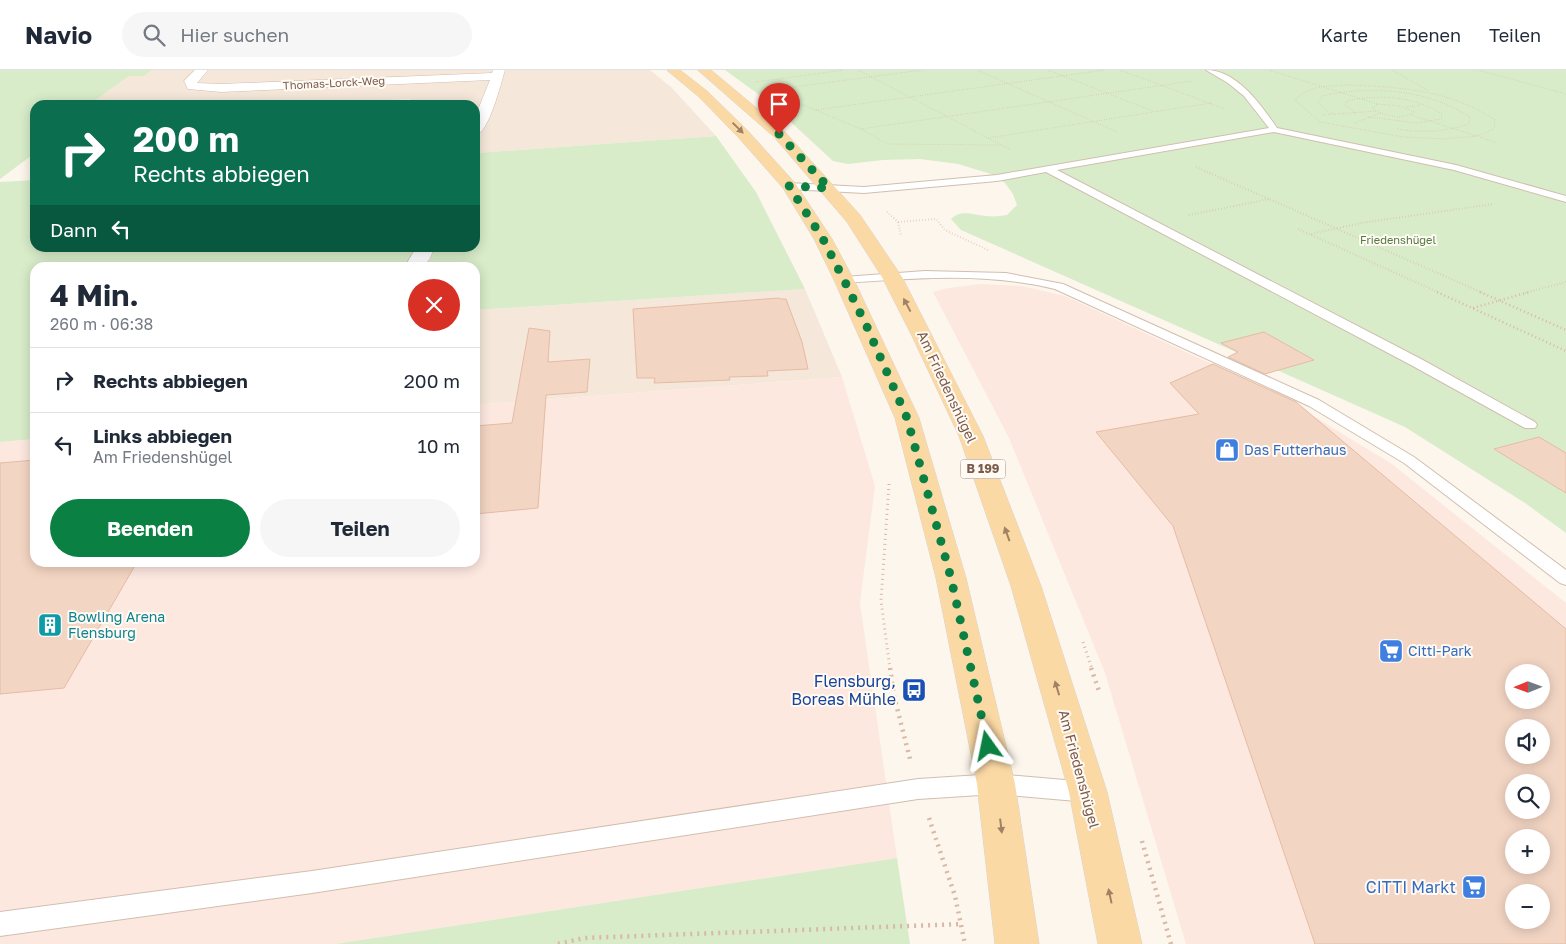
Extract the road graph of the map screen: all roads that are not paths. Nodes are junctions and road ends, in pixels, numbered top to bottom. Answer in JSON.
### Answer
{"nodes":[{"id":1,"x":202,"y":70,"type":"edge"},
{"id":2,"x":673,"y":70,"type":"edge"},
{"id":3,"x":704,"y":70,"type":"edge"},
{"id":4,"x":1209,"y":70,"type":"edge"},
{"id":5,"x":498,"y":73,"type":"edge"},
{"id":6,"x":480,"y":121,"type":"edge"},
{"id":7,"x":1274,"y":130,"type":"junction"},
{"id":8,"x":1047,"y":169,"type":"junction"},
{"id":9,"x":789,"y":186,"type":"junction"},
{"id":10,"x":829,"y":188,"type":"junction"},
{"id":11,"x":1566,"y":199,"type":"edge"},
{"id":12,"x":892,"y":277,"type":"junction"},
{"id":13,"x":844,"y":280,"type":"junction"},
{"id":14,"x":1530,"y":425,"type":"dead end"},
{"id":15,"x":1566,"y":579,"type":"edge"},
{"id":16,"x":996,"y":784,"type":"junction"},
{"id":17,"x":1088,"y":792,"type":"junction"},
{"id":18,"x":0,"y":924,"type":"edge"},
{"id":19,"x":1017,"y":944,"type":"edge"},
{"id":20,"x":1120,"y":944,"type":"edge"}],
"edges":[{"from":1,"to":5,"type":"street","name":"Thomas-Lorck-Weg"},
{"from":2,"to":9,"type":"main road","one_way":true},
{"from":3,"to":10,"type":"main road","name":"Am Friedenshügel","number":"B 199"},
{"from":4,"to":7,"type":"lane"},
{"from":5,"to":6,"type":"street","name":"Thomas-Lorck-Weg"},
{"from":7,"to":8,"type":"lane"},
{"from":7,"to":11,"type":"lane"},
{"from":8,"to":10,"type":"lane"},
{"from":8,"to":14,"type":"lane"},
{"from":9,"to":10,"type":"lane"},
{"from":9,"to":13,"type":"main road"},
{"from":10,"to":12,"type":"main road","name":"Am Friedenshügel","number":"B 199"},
{"from":12,"to":13,"type":"lane"},
{"from":12,"to":15,"type":"lane"},
{"from":17,"to":12,"type":"main road","name":"Am Friedenshügel","number":"B 199","one_way":true},
{"from":13,"to":16,"type":"main road"},
{"from":16,"to":17,"type":"lane"},
{"from":16,"to":18,"type":"lane"},
{"from":16,"to":19,"type":"main road","one_way":true},
{"from":20,"to":17,"type":"main road","name":"Am Friedenshügel","number":"B 199","one_way":true}]}
